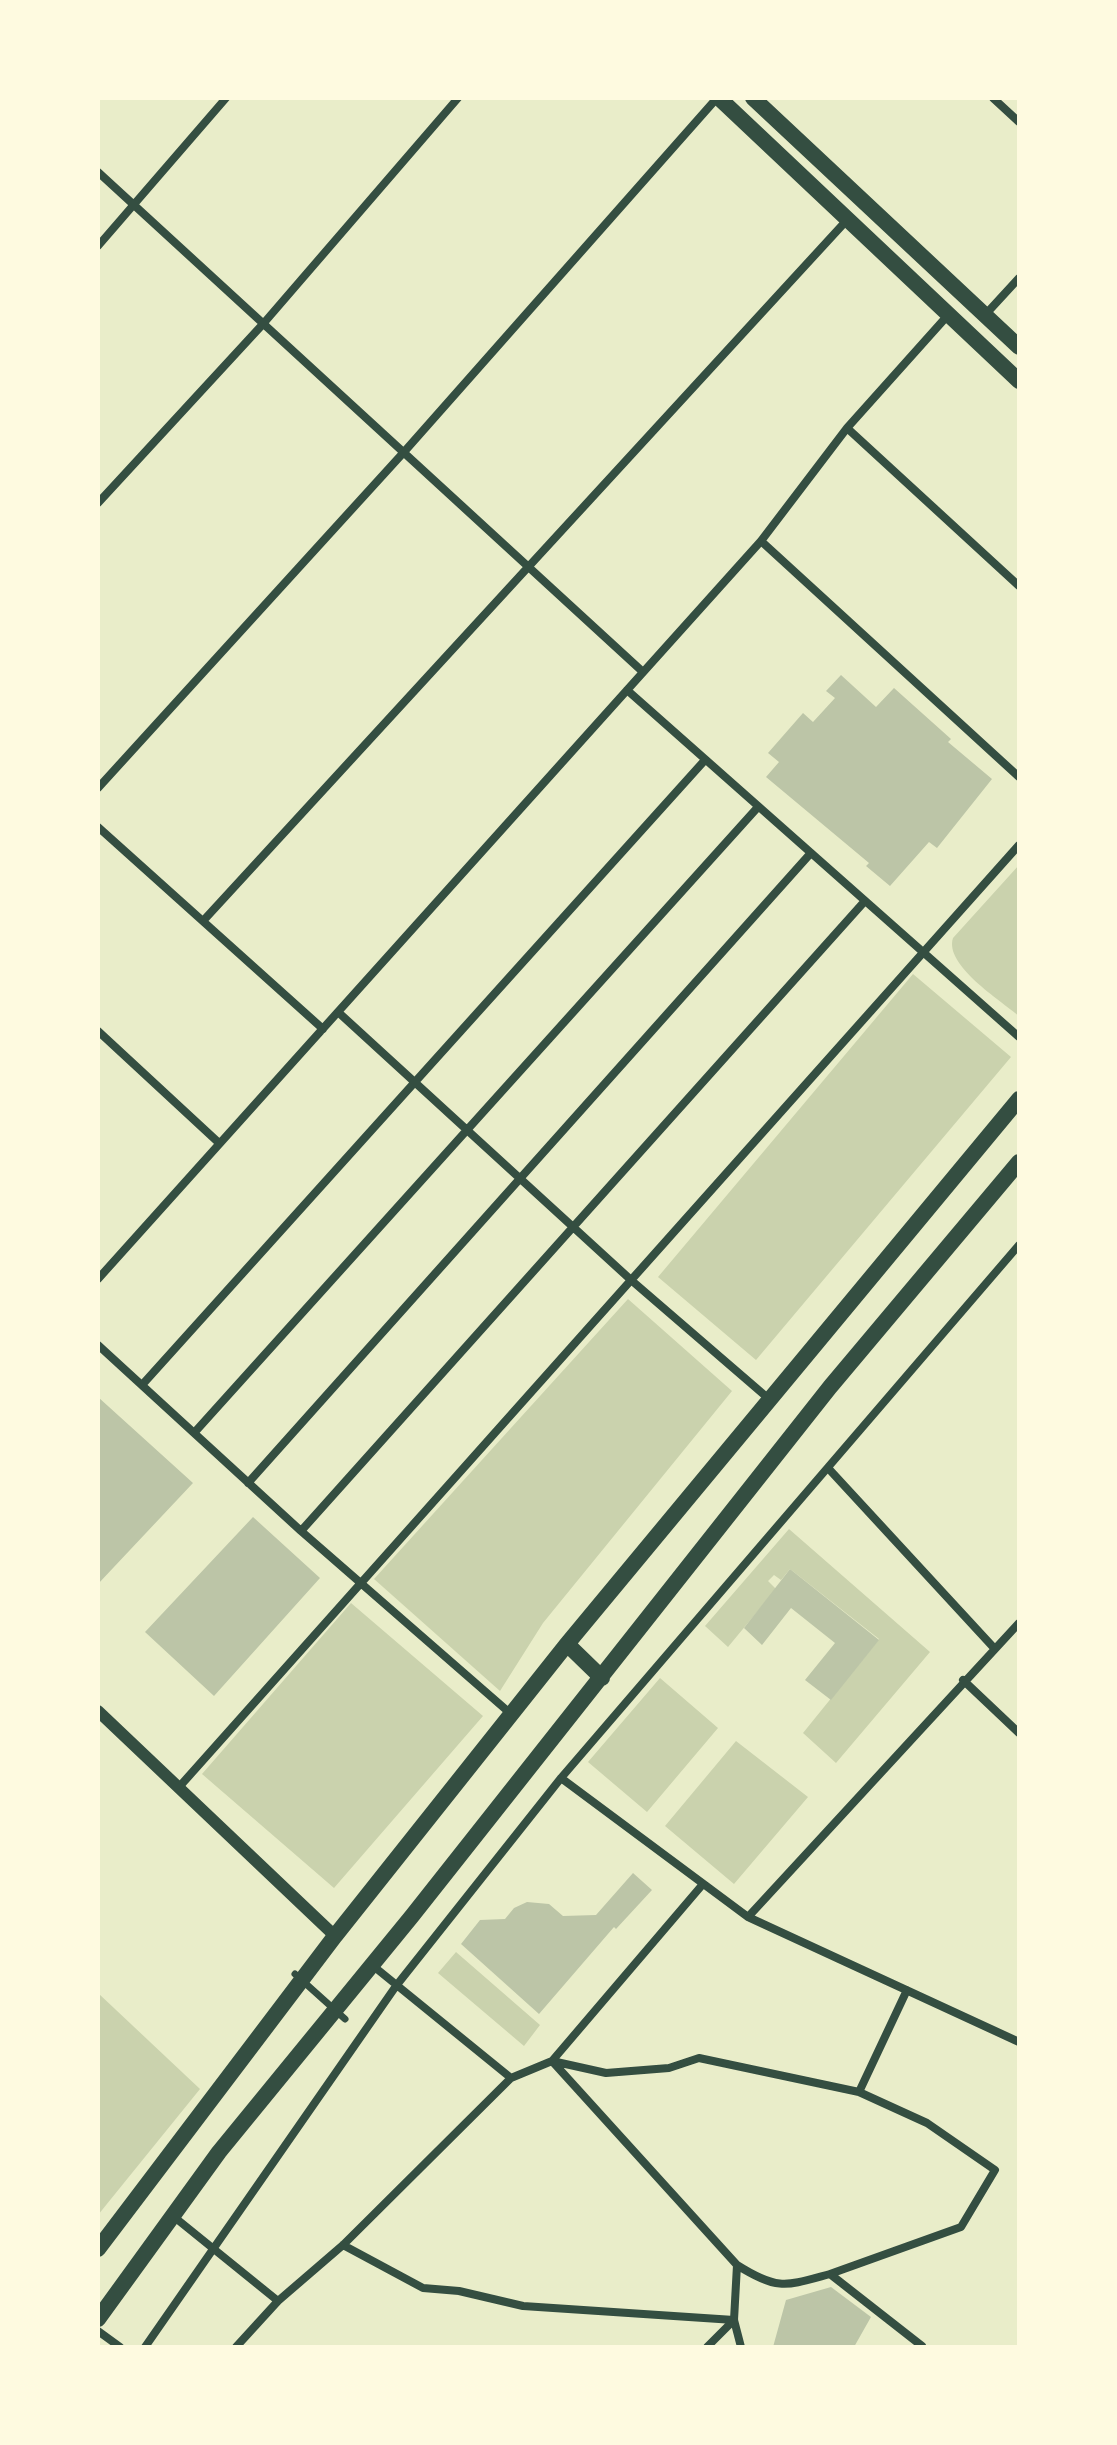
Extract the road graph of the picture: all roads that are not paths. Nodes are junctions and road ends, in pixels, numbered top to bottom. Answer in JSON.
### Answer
{"nodes":[{"id":1,"x":226,"y":98,"type":"edge"},
{"id":2,"x":458,"y":98,"type":"edge"},
{"id":3,"x":718,"y":98,"type":"edge"},
{"id":4,"x":753,"y":98,"type":"edge"},
{"id":5,"x":993,"y":98,"type":"edge"},
{"id":6,"x":1019,"y":122,"type":"edge"},
{"id":7,"x":98,"y":172,"type":"edge"},
{"id":8,"x":134,"y":205,"type":"junction"},
{"id":9,"x":847,"y":220,"type":"junction"},
{"id":10,"x":98,"y":246,"type":"edge"},
{"id":11,"x":1019,"y":278,"type":"edge"},
{"id":12,"x":950,"y":314,"type":"junction"},
{"id":13,"x":985,"y":315,"type":"junction"},
{"id":14,"x":263,"y":324,"type":"junction"},
{"id":15,"x":1019,"y":347,"type":"edge"},
{"id":16,"x":1019,"y":381,"type":"edge"},
{"id":17,"x":847,"y":428,"type":"junction"},
{"id":18,"x":404,"y":452,"type":"junction"},
{"id":19,"x":98,"y":503,"type":"edge"},
{"id":20,"x":761,"y":541,"type":"junction"},
{"id":21,"x":529,"y":567,"type":"junction"},
{"id":22,"x":1019,"y":586,"type":"edge"},
{"id":23,"x":643,"y":672,"type":"junction"},
{"id":24,"x":627,"y":690,"type":"junction"},
{"id":25,"x":705,"y":760,"type":"junction"},
{"id":26,"x":1019,"y":777,"type":"edge"},
{"id":27,"x":98,"y":788,"type":"edge"},
{"id":28,"x":758,"y":807,"type":"junction"},
{"id":29,"x":98,"y":827,"type":"edge"},
{"id":30,"x":1019,"y":845,"type":"edge"},
{"id":31,"x":810,"y":854,"type":"junction"},
{"id":32,"x":864,"y":902,"type":"junction"},
{"id":33,"x":203,"y":921,"type":"junction"},
{"id":34,"x":922,"y":954,"type":"junction"},
{"id":35,"x":338,"y":1012,"type":"junction"},
{"id":36,"x":323,"y":1029,"type":"junction"},
{"id":37,"x":100,"y":1036,"type":"edge"},
{"id":38,"x":1019,"y":1037,"type":"edge"},
{"id":39,"x":415,"y":1082,"type":"junction"},
{"id":40,"x":1019,"y":1099,"type":"edge"},
{"id":41,"x":467,"y":1130,"type":"junction"},
{"id":42,"x":219,"y":1143,"type":"junction"},
{"id":43,"x":1019,"y":1162,"type":"edge"},
{"id":44,"x":520,"y":1178,"type":"junction"},
{"id":45,"x":573,"y":1227,"type":"junction"},
{"id":46,"x":1019,"y":1245,"type":"edge"},
{"id":47,"x":98,"y":1279,"type":"edge"},
{"id":48,"x":631,"y":1280,"type":"junction"},
{"id":49,"x":98,"y":1345,"type":"edge"},
{"id":50,"x":142,"y":1385,"type":"junction"},
{"id":51,"x":770,"y":1400,"type":"junction"},
{"id":52,"x":194,"y":1433,"type":"junction"},
{"id":53,"x":828,"y":1468,"type":"junction"},
{"id":54,"x":248,"y":1483,"type":"junction"},
{"id":55,"x":301,"y":1531,"type":"junction"},
{"id":56,"x":360,"y":1584,"type":"junction"},
{"id":57,"x":1019,"y":1623,"type":"edge"},
{"id":58,"x":567,"y":1644,"type":"junction"},
{"id":59,"x":994,"y":1648,"type":"junction"},
{"id":60,"x":602,"y":1678,"type":"junction"},
{"id":61,"x":963,"y":1680,"type":"junction"},
{"id":62,"x":98,"y":1711,"type":"edge"},
{"id":63,"x":511,"y":1714,"type":"junction"},
{"id":64,"x":1019,"y":1733,"type":"edge"},
{"id":65,"x":561,"y":1778,"type":"junction"},
{"id":66,"x":180,"y":1786,"type":"junction"},
{"id":67,"x":703,"y":1884,"type":"junction"},
{"id":68,"x":748,"y":1917,"type":"junction"},
{"id":69,"x":335,"y":1936,"type":"junction"},
{"id":70,"x":372,"y":1965,"type":"junction"},
{"id":71,"x":295,"y":1974,"type":"dead end"},
{"id":72,"x":396,"y":1986,"type":"junction"},
{"id":73,"x":907,"y":1990,"type":"junction"},
{"id":74,"x":345,"y":2019,"type":"dead end"},
{"id":75,"x":1019,"y":2042,"type":"edge"},
{"id":76,"x":552,"y":2061,"type":"junction"},
{"id":77,"x":511,"y":2078,"type":"junction"},
{"id":78,"x":859,"y":2092,"type":"junction"},
{"id":79,"x":173,"y":2216,"type":"junction"},
{"id":80,"x":343,"y":2245,"type":"junction"},
{"id":81,"x":98,"y":2249,"type":"edge"},
{"id":82,"x":213,"y":2251,"type":"junction"},
{"id":83,"x":737,"y":2265,"type":"junction"},
{"id":84,"x":830,"y":2274,"type":"junction"},
{"id":85,"x":278,"y":2301,"type":"junction"},
{"id":86,"x":98,"y":2319,"type":"edge"},
{"id":87,"x":734,"y":2320,"type":"junction"},
{"id":88,"x":98,"y":2331,"type":"edge"},
{"id":89,"x":922,"y":2346,"type":"edge"},
{"id":90,"x":120,"y":2347,"type":"edge"},
{"id":91,"x":145,"y":2347,"type":"edge"},
{"id":92,"x":236,"y":2347,"type":"edge"},
{"id":93,"x":707,"y":2347,"type":"edge"},
{"id":94,"x":741,"y":2347,"type":"edge"}],
"edges":[{"from":1,"to":8,"type":"street"},
{"from":2,"to":14,"type":"street"},
{"from":3,"to":9,"type":"main road"},
{"from":3,"to":18,"type":"street"},
{"from":4,"to":13,"type":"main road"},
{"from":5,"to":6,"type":"street"},
{"from":7,"to":8,"type":"street"},
{"from":8,"to":10,"type":"street"},
{"from":8,"to":14,"type":"street"},
{"from":9,"to":12,"type":"main road"},
{"from":9,"to":21,"type":"street"},
{"from":11,"to":13,"type":"street"},
{"from":12,"to":16,"type":"main road"},
{"from":12,"to":17,"type":"street"},
{"from":13,"to":15,"type":"main road"},
{"from":14,"to":18,"type":"street"},
{"from":14,"to":19,"type":"street"},
{"from":17,"to":20,"type":"street"},
{"from":17,"to":22,"type":"street"},
{"from":18,"to":21,"type":"street"},
{"from":18,"to":27,"type":"street"},
{"from":20,"to":23,"type":"street"},
{"from":20,"to":26,"type":"street"},
{"from":21,"to":23,"type":"street"},
{"from":21,"to":33,"type":"street"},
{"from":23,"to":24,"type":"street"},
{"from":24,"to":25,"type":"street"},
{"from":24,"to":35,"type":"street"},
{"from":25,"to":28,"type":"street"},
{"from":25,"to":39,"type":"street"},
{"from":28,"to":31,"type":"street"},
{"from":28,"to":41,"type":"street"},
{"from":29,"to":33,"type":"street"},
{"from":30,"to":34,"type":"street"},
{"from":31,"to":32,"type":"street"},
{"from":31,"to":44,"type":"street"},
{"from":32,"to":34,"type":"street"},
{"from":32,"to":45,"type":"street"},
{"from":33,"to":36,"type":"street"},
{"from":34,"to":38,"type":"street"},
{"from":34,"to":48,"type":"street"},
{"from":35,"to":36,"type":"street"},
{"from":35,"to":39,"type":"street"},
{"from":36,"to":42,"type":"street"},
{"from":37,"to":42,"type":"street"},
{"from":39,"to":41,"type":"street"},
{"from":39,"to":50,"type":"street"},
{"from":40,"to":51,"type":"main road"},
{"from":41,"to":44,"type":"street"},
{"from":41,"to":52,"type":"street"},
{"from":42,"to":47,"type":"street"},
{"from":43,"to":60,"type":"main road"},
{"from":44,"to":45,"type":"street"},
{"from":44,"to":54,"type":"street"},
{"from":45,"to":48,"type":"street"},
{"from":45,"to":55,"type":"street"},
{"from":46,"to":53,"type":"street"},
{"from":48,"to":51,"type":"street"},
{"from":48,"to":56,"type":"street"},
{"from":49,"to":50,"type":"street"},
{"from":50,"to":52,"type":"street"},
{"from":51,"to":58,"type":"main road"},
{"from":52,"to":54,"type":"street"},
{"from":53,"to":59,"type":"street"},
{"from":53,"to":65,"type":"street"},
{"from":54,"to":55,"type":"street"},
{"from":55,"to":56,"type":"street"},
{"from":56,"to":63,"type":"street"},
{"from":56,"to":66,"type":"street"},
{"from":57,"to":59,"type":"street"},
{"from":58,"to":60,"type":"main road"},
{"from":58,"to":63,"type":"main road"},
{"from":59,"to":61,"type":"street"},
{"from":60,"to":70,"type":"main road"},
{"from":61,"to":64,"type":"street"},
{"from":61,"to":68,"type":"street"},
{"from":62,"to":66,"type":"street"},
{"from":63,"to":69,"type":"main road"},
{"from":65,"to":67,"type":"street"},
{"from":65,"to":72,"type":"street"},
{"from":66,"to":69,"type":"street"},
{"from":67,"to":68,"type":"street"},
{"from":67,"to":76,"type":"street"},
{"from":68,"to":73,"type":"street"},
{"from":69,"to":81,"type":"main road"},
{"from":70,"to":72,"type":"street"},
{"from":70,"to":79,"type":"main road"},
{"from":71,"to":74,"type":"street"},
{"from":72,"to":77,"type":"street"},
{"from":72,"to":82,"type":"street"},
{"from":73,"to":75,"type":"street"},
{"from":73,"to":78,"type":"street"},
{"from":76,"to":77,"type":"street"},
{"from":76,"to":78,"type":"street"},
{"from":76,"to":83,"type":"street"},
{"from":77,"to":80,"type":"street"},
{"from":78,"to":84,"type":"street"},
{"from":79,"to":82,"type":"street"},
{"from":79,"to":86,"type":"main road"},
{"from":80,"to":85,"type":"street"},
{"from":80,"to":87,"type":"street"},
{"from":82,"to":85,"type":"street"},
{"from":82,"to":91,"type":"street"},
{"from":83,"to":84,"type":"street"},
{"from":83,"to":87,"type":"street"},
{"from":84,"to":89,"type":"street"},
{"from":85,"to":92,"type":"street"},
{"from":87,"to":93,"type":"street"},
{"from":87,"to":94,"type":"street"},
{"from":88,"to":90,"type":"street"}]}
